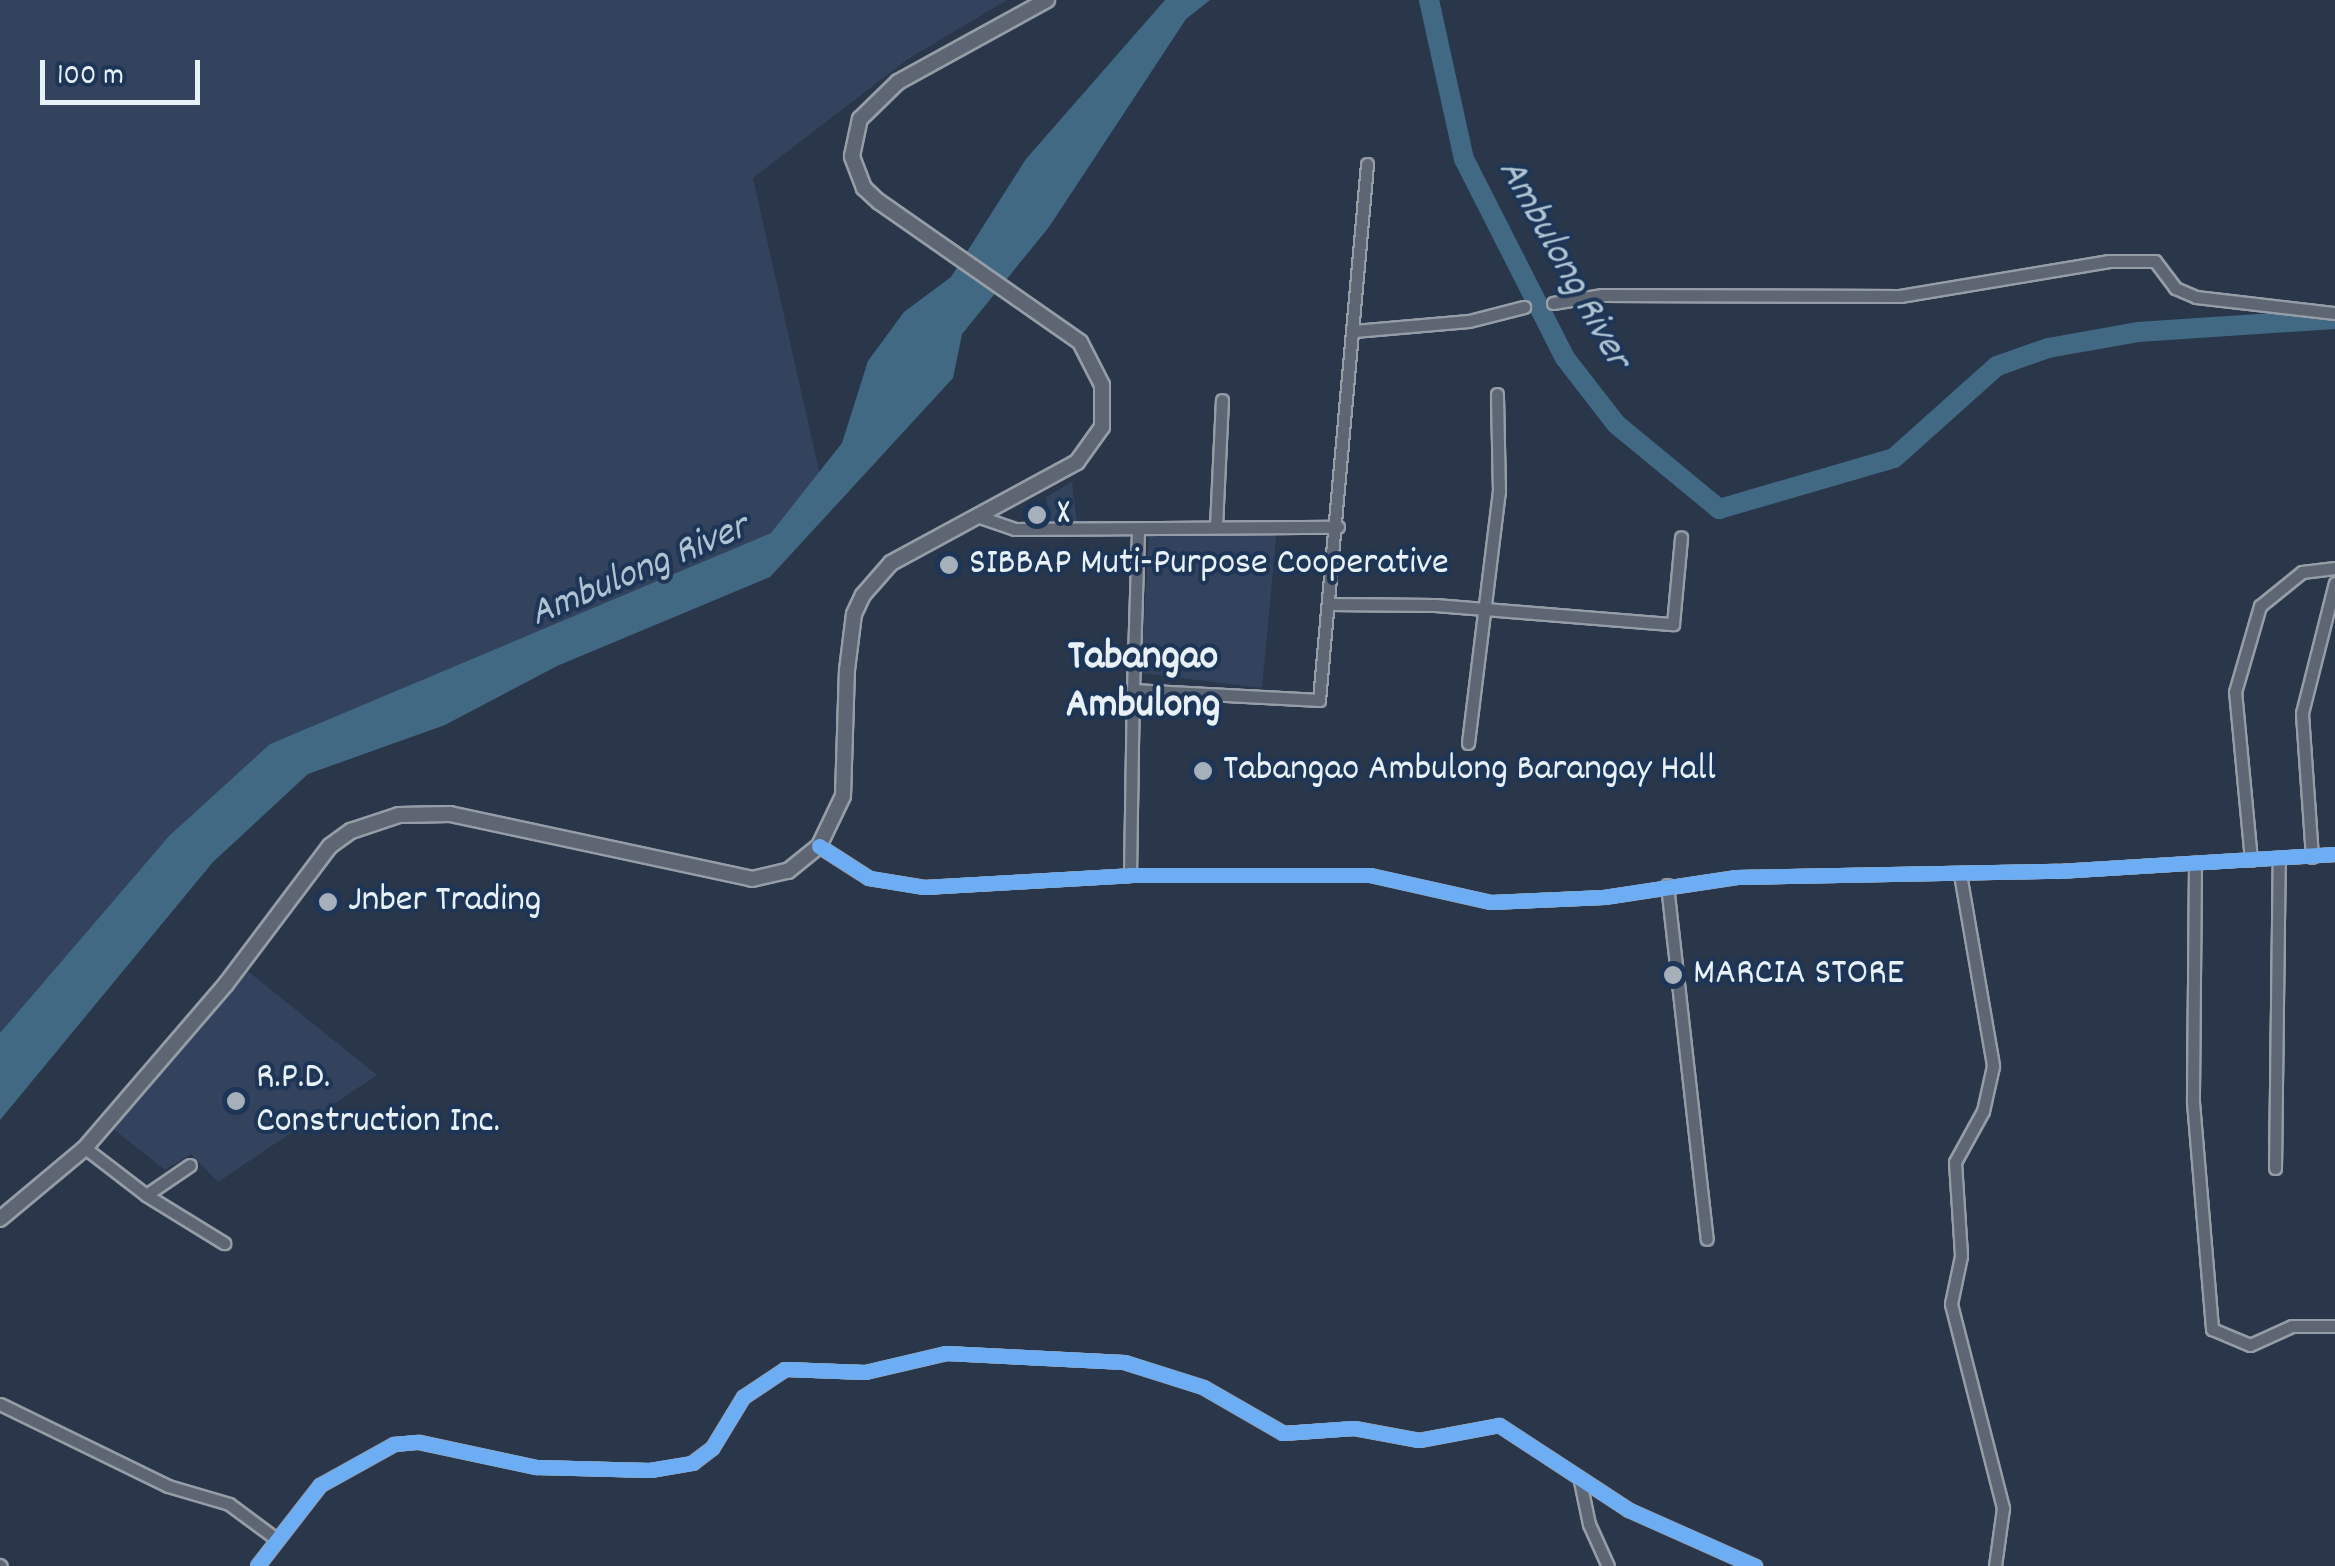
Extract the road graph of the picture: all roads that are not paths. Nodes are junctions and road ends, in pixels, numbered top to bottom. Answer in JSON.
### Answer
{"nodes":[{"id":1,"x":1047,"y":0,"type":"edge"},
{"id":2,"x":1367,"y":164,"type":"dead end"},
{"id":3,"x":1553,"y":303,"type":"dead end"},
{"id":4,"x":1524,"y":308,"type":"dead end"},
{"id":5,"x":2335,"y":313,"type":"edge"},
{"id":6,"x":1354,"y":331,"type":"junction"},
{"id":7,"x":1497,"y":394,"type":"dead end"},
{"id":8,"x":1222,"y":400,"type":"dead end"},
{"id":9,"x":977,"y":516,"type":"junction"},
{"id":10,"x":1216,"y":526,"type":"junction"},
{"id":11,"x":1338,"y":527,"type":"junction"},
{"id":12,"x":1138,"y":531,"type":"junction"},
{"id":13,"x":1681,"y":537,"type":"dead end"},
{"id":14,"x":2335,"y":568,"type":"edge"},
{"id":15,"x":2335,"y":582,"type":"edge"},
{"id":16,"x":1329,"y":604,"type":"junction"},
{"id":17,"x":1486,"y":612,"type":"junction"},
{"id":18,"x":1133,"y":690,"type":"junction"},
{"id":19,"x":1468,"y":742,"type":"dead end"},
{"id":20,"x":819,"y":846,"type":"junction"},
{"id":21,"x":2335,"y":854,"type":"edge"},
{"id":22,"x":2312,"y":857,"type":"junction"},
{"id":23,"x":2251,"y":860,"type":"junction"},
{"id":24,"x":2279,"y":861,"type":"junction"},
{"id":25,"x":2195,"y":865,"type":"junction"},
{"id":26,"x":1960,"y":874,"type":"junction"},
{"id":27,"x":1130,"y":875,"type":"junction"},
{"id":28,"x":1667,"y":884,"type":"junction"},
{"id":29,"x":85,"y":1148,"type":"junction"},
{"id":30,"x":190,"y":1165,"type":"dead end"},
{"id":31,"x":2275,"y":1168,"type":"dead end"},
{"id":32,"x":146,"y":1195,"type":"junction"},
{"id":33,"x":0,"y":1219,"type":"edge"},
{"id":34,"x":1707,"y":1239,"type":"dead end"},
{"id":35,"x":224,"y":1243,"type":"dead end"},
{"id":36,"x":2335,"y":1326,"type":"edge"},
{"id":37,"x":0,"y":1404,"type":"edge"},
{"id":38,"x":1580,"y":1481,"type":"junction"},
{"id":39,"x":275,"y":1538,"type":"junction"},
{"id":40,"x":257,"y":1566,"type":"edge"},
{"id":41,"x":1608,"y":1566,"type":"edge"},
{"id":42,"x":1755,"y":1566,"type":"edge"},
{"id":43,"x":1995,"y":1566,"type":"edge"}],
"edges":[{"from":1,"to":9,"type":"main road"},
{"from":2,"to":6,"type":"street"},
{"from":3,"to":5,"type":"street"},
{"from":4,"to":6,"type":"street"},
{"from":6,"to":11,"type":"street"},
{"from":7,"to":17,"type":"street"},
{"from":8,"to":10,"type":"street"},
{"from":9,"to":12,"type":"street"},
{"from":9,"to":20,"type":"main road"},
{"from":10,"to":11,"type":"street"},
{"from":10,"to":12,"type":"street"},
{"from":11,"to":16,"type":"street"},
{"from":12,"to":18,"type":"street"},
{"from":13,"to":17,"type":"street"},
{"from":14,"to":23,"type":"street"},
{"from":15,"to":22,"type":"street"},
{"from":16,"to":17,"type":"street"},
{"from":16,"to":18,"type":"street"},
{"from":17,"to":19,"type":"street"},
{"from":18,"to":27,"type":"street"},
{"from":20,"to":27,"type":"street"},
{"from":20,"to":29,"type":"main road"},
{"from":21,"to":22,"type":"street"},
{"from":22,"to":24,"type":"street"},
{"from":23,"to":24,"type":"street"},
{"from":23,"to":25,"type":"street"},
{"from":24,"to":31,"type":"street"},
{"from":25,"to":26,"type":"street"},
{"from":25,"to":36,"type":"street"},
{"from":26,"to":28,"type":"street"},
{"from":26,"to":43,"type":"street"},
{"from":27,"to":28,"type":"street"},
{"from":28,"to":34,"type":"street"},
{"from":29,"to":32,"type":"street"},
{"from":29,"to":33,"type":"main road"},
{"from":30,"to":32,"type":"street"},
{"from":32,"to":35,"type":"street"},
{"from":37,"to":39,"type":"street"},
{"from":38,"to":39,"type":"street"},
{"from":38,"to":41,"type":"street"},
{"from":38,"to":42,"type":"street"},
{"from":39,"to":40,"type":"street"}]}
